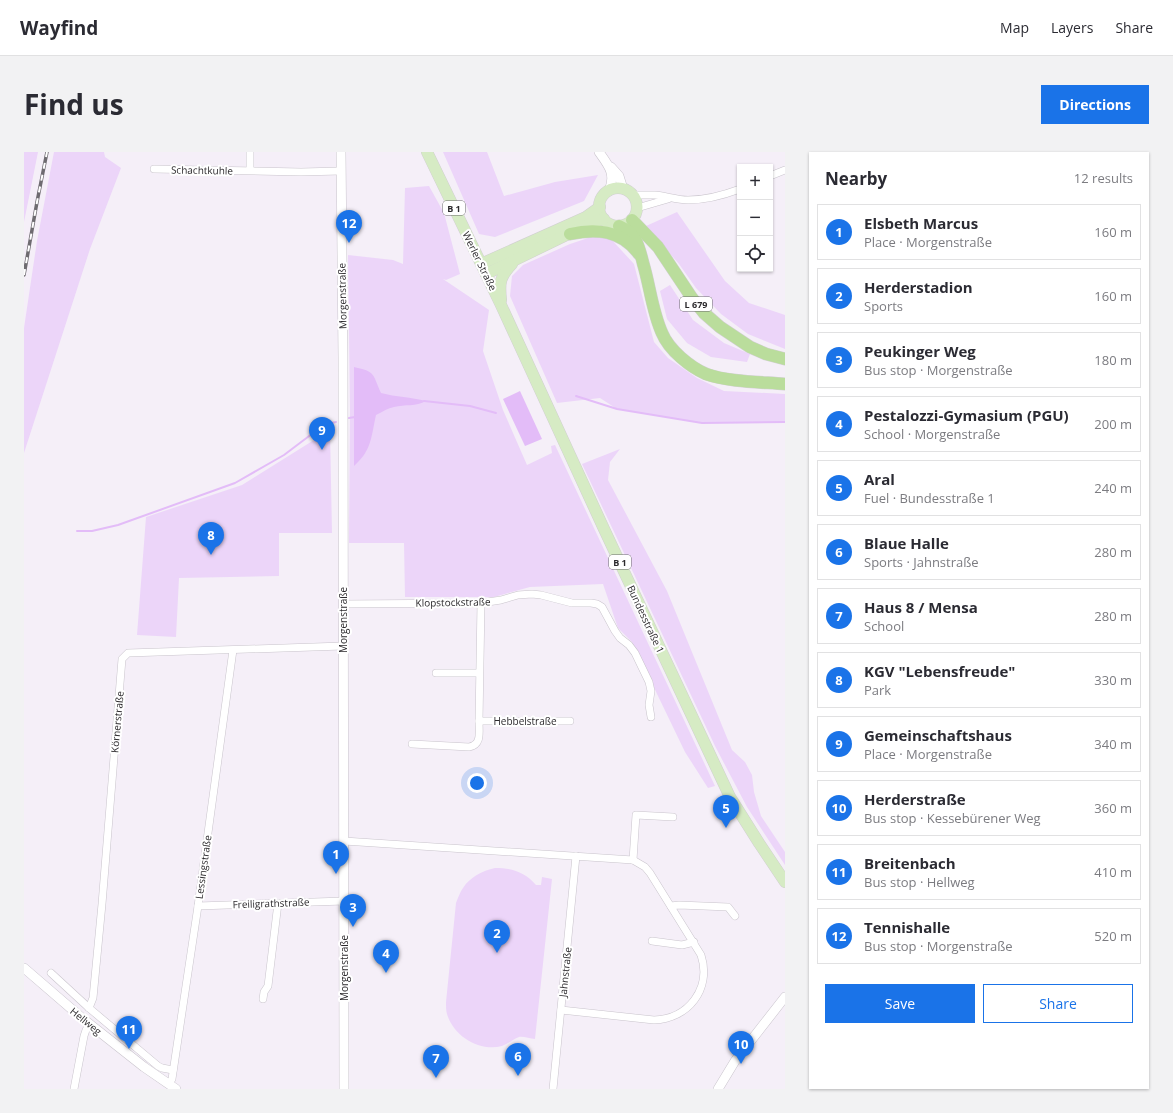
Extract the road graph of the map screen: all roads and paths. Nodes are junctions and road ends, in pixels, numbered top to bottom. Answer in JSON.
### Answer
{"nodes":[{"id":1,"x":250,"y":152,"type":"edge"},
{"id":2,"x":341,"y":152,"type":"edge"},
{"id":3,"x":427,"y":152,"type":"edge"},
{"id":4,"x":599,"y":152,"type":"edge"},
{"id":5,"x":608,"y":165,"type":"junction"},
{"id":6,"x":154,"y":169,"type":"dead end"},
{"id":7,"x":250,"y":170,"type":"junction"},
{"id":8,"x":785,"y":170,"type":"edge"},
{"id":9,"x":340,"y":171,"type":"junction"},
{"id":10,"x":773,"y":175,"type":"edge"},
{"id":11,"x":623,"y":189,"type":"junction"},
{"id":12,"x":609,"y":190,"type":"junction"},
{"id":13,"x":737,"y":190,"type":"edge"},
{"id":14,"x":633,"y":195,"type":"junction"},
{"id":15,"x":669,"y":198,"type":"junction"},
{"id":16,"x":600,"y":207,"type":"junction"},
{"id":17,"x":637,"y":208,"type":"junction"},
{"id":18,"x":604,"y":219,"type":"junction"},
{"id":19,"x":632,"y":220,"type":"junction"},
{"id":20,"x":619,"y":226,"type":"junction"},
{"id":21,"x":570,"y":234,"type":"junction"},
{"id":22,"x":642,"y":258,"type":"junction"},
{"id":23,"x":517,"y":259,"type":"junction"},
{"id":24,"x":481,"y":264,"type":"junction"},
{"id":25,"x":486,"y":274,"type":"junction"},
{"id":26,"x":501,"y":305,"type":"junction"},
{"id":27,"x":785,"y":359,"type":"edge"},
{"id":28,"x":785,"y":384,"type":"edge"},
{"id":29,"x":480,"y":603,"type":"junction"},
{"id":30,"x":343,"y":604,"type":"junction"},
{"id":31,"x":343,"y":646,"type":"junction"},
{"id":32,"x":232,"y":650,"type":"junction"},
{"id":33,"x":436,"y":673,"type":"dead end"},
{"id":34,"x":480,"y":673,"type":"junction"},
{"id":35,"x":651,"y":717,"type":"dead end"},
{"id":36,"x":479,"y":721,"type":"junction"},
{"id":37,"x":570,"y":721,"type":"dead end"},
{"id":38,"x":412,"y":744,"type":"dead end"},
{"id":39,"x":673,"y":816,"type":"dead end"},
{"id":40,"x":344,"y":841,"type":"junction"},
{"id":41,"x":576,"y":856,"type":"junction"},
{"id":42,"x":633,"y":860,"type":"junction"},
{"id":43,"x":785,"y":882,"type":"edge"},
{"id":44,"x":344,"y":901,"type":"junction"},
{"id":45,"x":278,"y":903,"type":"junction"},
{"id":46,"x":198,"y":906,"type":"junction"},
{"id":47,"x":671,"y":906,"type":"junction"},
{"id":48,"x":735,"y":916,"type":"dead end"},
{"id":49,"x":652,"y":942,"type":"dead end"},
{"id":50,"x":694,"y":942,"type":"junction"},
{"id":51,"x":24,"y":968,"type":"edge"},
{"id":52,"x":52,"y":973,"type":"dead end"},
{"id":53,"x":785,"y":996,"type":"edge"},
{"id":54,"x":263,"y":999,"type":"dead end"},
{"id":55,"x":89,"y":1008,"type":"junction"},
{"id":56,"x":561,"y":1010,"type":"junction"},
{"id":57,"x":90,"y":1024,"type":"junction"},
{"id":58,"x":173,"y":1070,"type":"junction"},
{"id":59,"x":173,"y":1087,"type":"edge"},
{"id":60,"x":74,"y":1089,"type":"edge"},
{"id":61,"x":344,"y":1089,"type":"edge"},
{"id":62,"x":553,"y":1089,"type":"edge"},
{"id":63,"x":718,"y":1089,"type":"edge"}],
"edges":[{"from":1,"to":7,"type":"street"},
{"from":2,"to":9,"type":"main road","name":"Morgenstraße"},
{"from":3,"to":24,"type":"main road","name":"Werler Straße","number":"B 1"},
{"from":4,"to":5,"type":"main road"},
{"from":5,"to":11,"type":"main road"},
{"from":5,"to":12,"type":"main road"},
{"from":6,"to":7,"type":"street","name":"Schachtkuhle"},
{"from":7,"to":9,"type":"street","name":"Schachtkuhle"},
{"from":8,"to":10,"type":"street"},
{"from":9,"to":30,"type":"main road","name":"Morgenstraße"},
{"from":11,"to":12,"type":"main road"},
{"from":11,"to":14,"type":"main road"},
{"from":12,"to":16,"type":"main road"},
{"from":13,"to":15,"type":"street"},
{"from":14,"to":15,"type":"street"},
{"from":14,"to":17,"type":"main road"},
{"from":15,"to":17,"type":"street"},
{"from":16,"to":18,"type":"main road"},
{"from":16,"to":24,"type":"main road"},
{"from":17,"to":19,"type":"main road"},
{"from":18,"to":20,"type":"main road"},
{"from":18,"to":21,"type":"main road"},
{"from":19,"to":20,"type":"main road"},
{"from":19,"to":27,"type":"highway","number":"L 679"},
{"from":20,"to":22,"type":"highway"},
{"from":21,"to":22,"type":"highway"},
{"from":21,"to":23,"type":"main road"},
{"from":22,"to":28,"type":"highway"},
{"from":23,"to":25,"type":"main road"},
{"from":23,"to":26,"type":"main road","number":"B 1"},
{"from":24,"to":25,"type":"main road","name":"Werler Straße","number":"B 1"},
{"from":25,"to":26,"type":"main road","name":"Werler Straße","number":"B 1"},
{"from":26,"to":43,"type":"main road","name":"Bundesstraße 1","number":"B 1"},
{"from":29,"to":30,"type":"street","name":"Klopstockstraße"},
{"from":29,"to":34,"type":"street"},
{"from":29,"to":35,"type":"street","name":"Klopstockstraße"},
{"from":30,"to":31,"type":"main road","name":"Morgenstraße"},
{"from":31,"to":32,"type":"street","name":"Körnerstraße"},
{"from":31,"to":40,"type":"main road","name":"Morgenstraße"},
{"from":32,"to":46,"type":"street","name":"Lessingstraße"},
{"from":32,"to":55,"type":"street","name":"Körnerstraße"},
{"from":33,"to":34,"type":"street"},
{"from":34,"to":36,"type":"street"},
{"from":36,"to":37,"type":"street","name":"Hebbelstraße"},
{"from":36,"to":38,"type":"street"},
{"from":39,"to":42,"type":"street"},
{"from":40,"to":41,"type":"street"},
{"from":40,"to":44,"type":"main road","name":"Morgenstraße"},
{"from":41,"to":42,"type":"street"},
{"from":41,"to":56,"type":"street","name":"Jahnstraße"},
{"from":42,"to":47,"type":"street"},
{"from":44,"to":45,"type":"street","name":"Freiligrathstraße"},
{"from":44,"to":61,"type":"main road","name":"Morgenstraße"},
{"from":45,"to":46,"type":"street","name":"Freiligrathstraße"},
{"from":45,"to":54,"type":"street"},
{"from":46,"to":58,"type":"street","name":"Lessingstraße"},
{"from":47,"to":48,"type":"street"},
{"from":47,"to":50,"type":"street"},
{"from":49,"to":50,"type":"street"},
{"from":50,"to":56,"type":"street"},
{"from":51,"to":57,"type":"main road","name":"Hellweg"},
{"from":52,"to":55,"type":"street","name":"Hellweg"},
{"from":53,"to":63,"type":"main road"},
{"from":55,"to":58,"type":"street","name":"Hellweg"},
{"from":56,"to":62,"type":"street","name":"Jahnstraße"},
{"from":57,"to":59,"type":"main road","name":"Hellweg"},
{"from":57,"to":60,"type":"street"},
{"from":58,"to":59,"type":"street","name":"Lessingstraße"}]}
